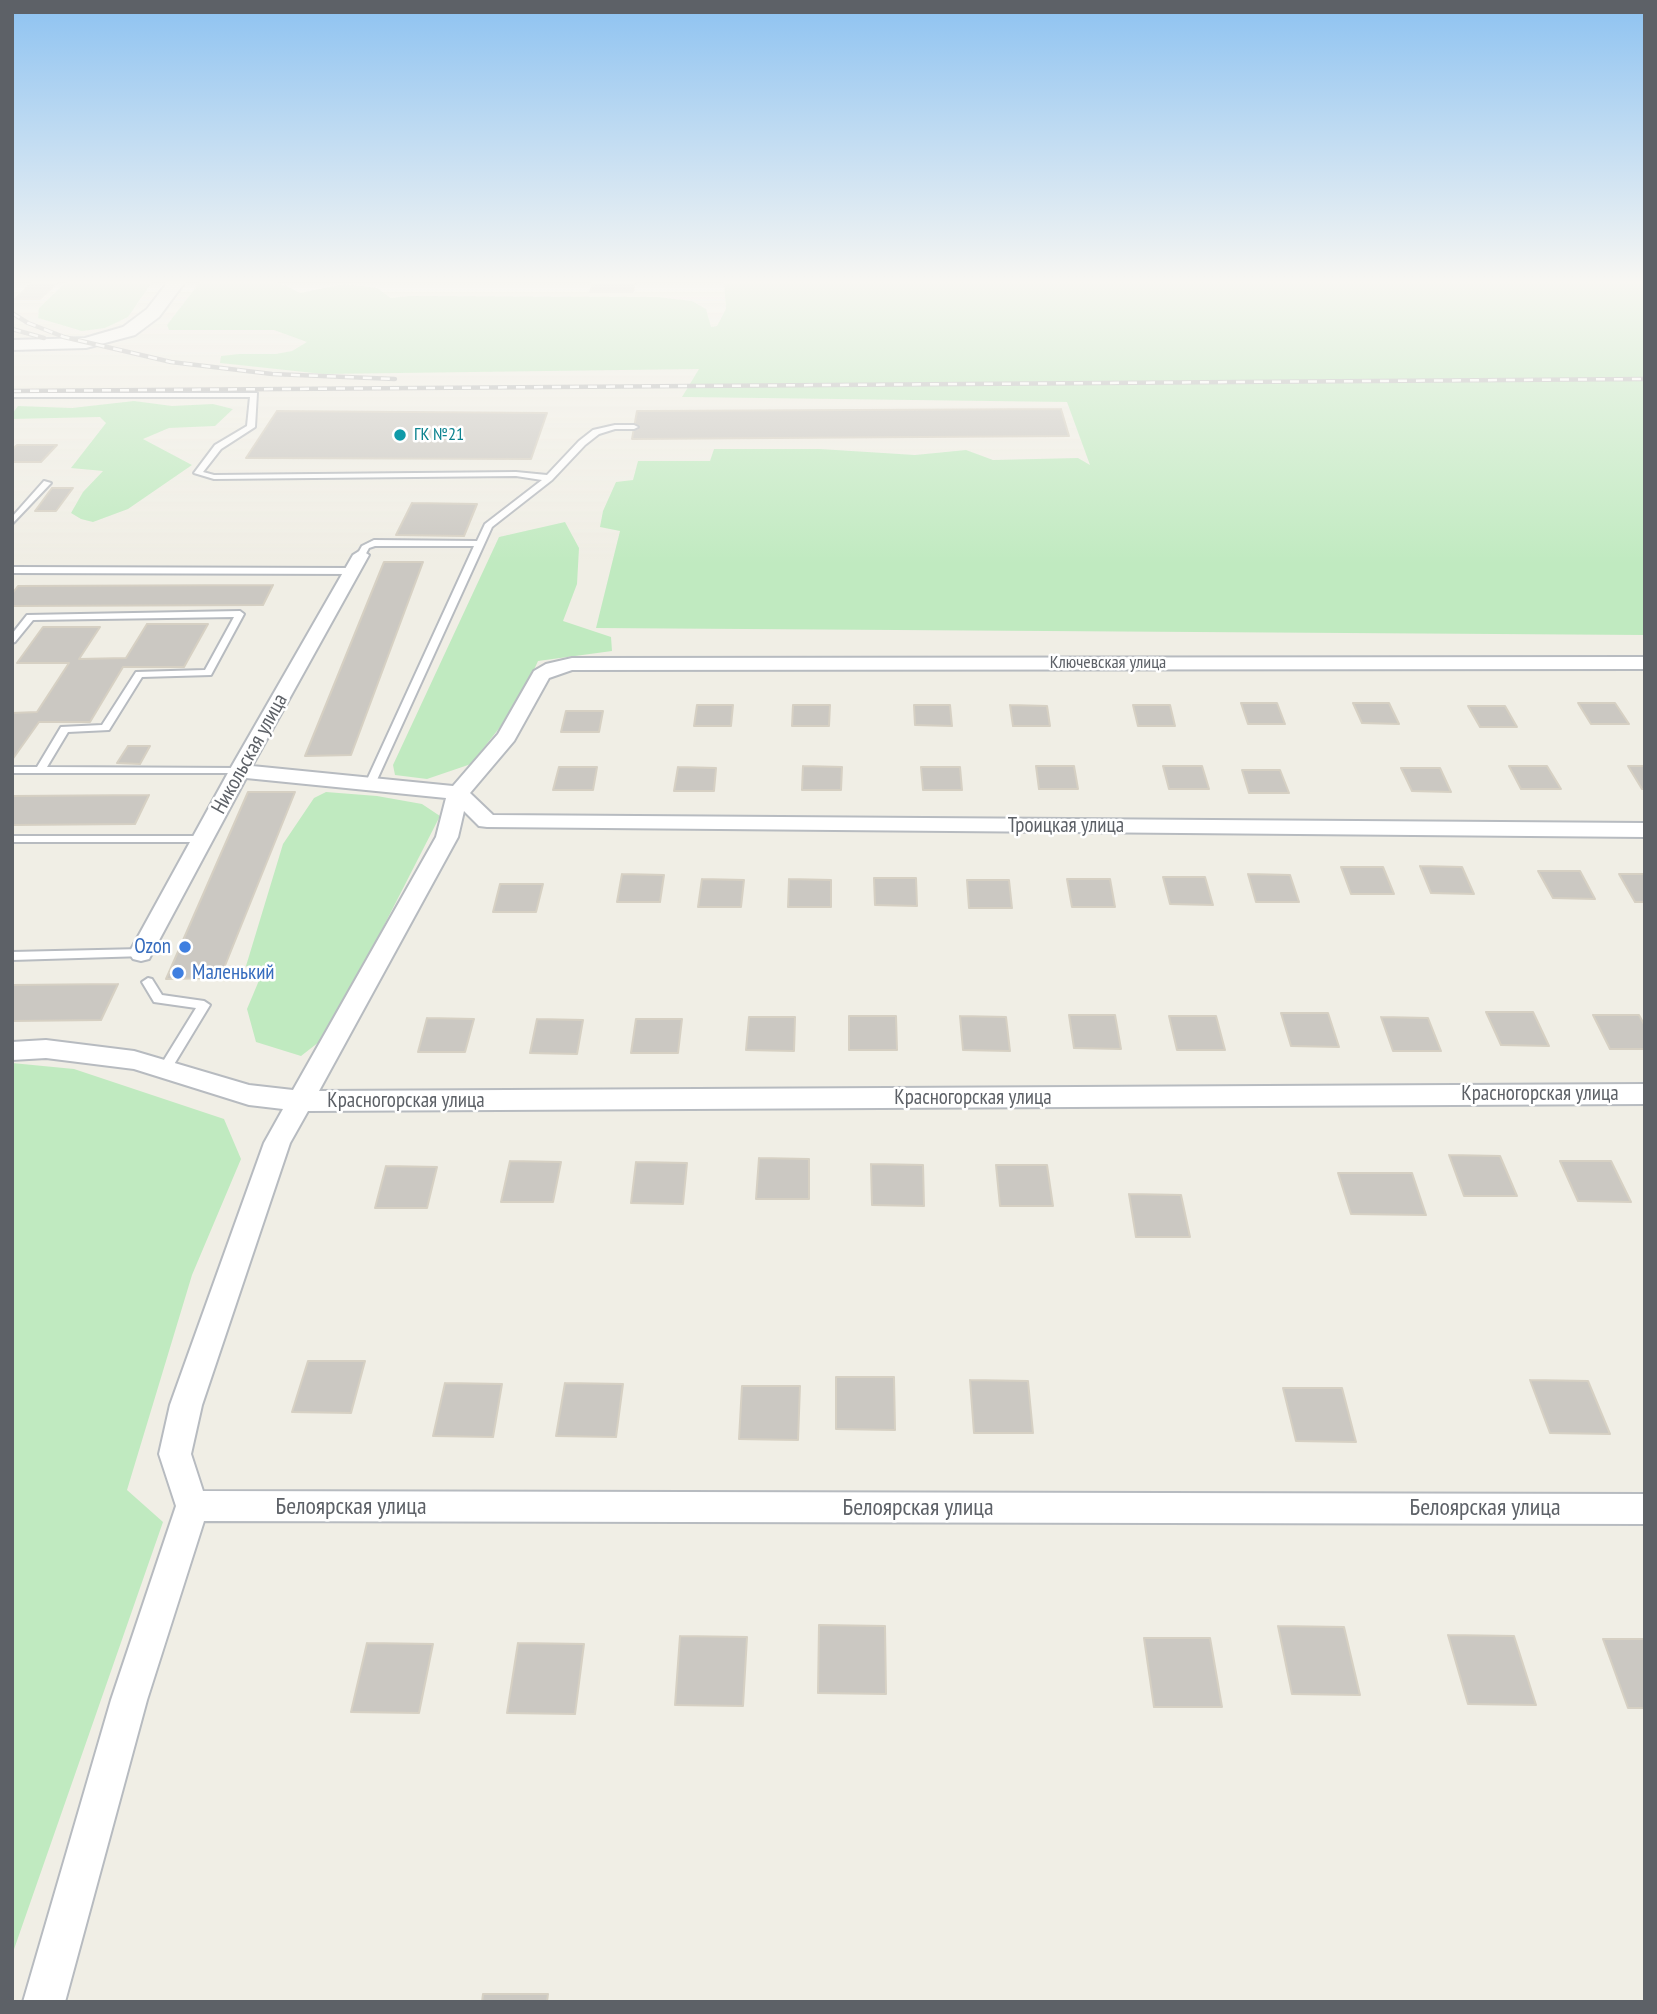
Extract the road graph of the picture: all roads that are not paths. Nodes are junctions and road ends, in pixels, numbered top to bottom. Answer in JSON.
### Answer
{"nodes":[{"id":1,"x":12,"y":395,"type":"edge"},
{"id":2,"x":634,"y":427,"type":"dead end"},
{"id":3,"x":549,"y":478,"type":"junction"},
{"id":4,"x":47,"y":483,"type":"dead end"},
{"id":5,"x":12,"y":522,"type":"edge"},
{"id":6,"x":480,"y":544,"type":"junction"},
{"id":7,"x":358,"y":563,"type":"junction"},
{"id":8,"x":12,"y":570,"type":"edge"},
{"id":9,"x":12,"y":640,"type":"edge"},
{"id":10,"x":1645,"y":663,"type":"edge"},
{"id":11,"x":12,"y":769,"type":"edge"},
{"id":12,"x":40,"y":770,"type":"junction"},
{"id":13,"x":239,"y":771,"type":"junction"},
{"id":14,"x":371,"y":782,"type":"junction"},
{"id":15,"x":458,"y":793,"type":"junction"},
{"id":16,"x":1645,"y":830,"type":"edge"},
{"id":17,"x":12,"y":839,"type":"edge"},
{"id":18,"x":202,"y":839,"type":"junction"},
{"id":19,"x":141,"y":953,"type":"joint"},
{"id":20,"x":12,"y":956,"type":"edge"},
{"id":21,"x":148,"y":982,"type":"dead end"},
{"id":22,"x":12,"y":1051,"type":"edge"},
{"id":23,"x":165,"y":1068,"type":"junction"},
{"id":24,"x":1645,"y":1094,"type":"edge"},
{"id":25,"x":301,"y":1101,"type":"junction"},
{"id":26,"x":192,"y":1506,"type":"junction"},
{"id":27,"x":1645,"y":1509,"type":"edge"},
{"id":28,"x":44,"y":2002,"type":"edge"}],
"edges":[{"from":1,"to":3,"type":"lane"},
{"from":2,"to":3,"type":"lane"},
{"from":3,"to":6,"type":"lane"},
{"from":4,"to":5,"type":"lane"},
{"from":6,"to":7,"type":"lane"},
{"from":6,"to":14,"type":"lane"},
{"from":7,"to":8,"type":"lane"},
{"from":7,"to":13,"type":"street","name":"Никольская улица"},
{"from":9,"to":12,"type":"lane"},
{"from":10,"to":15,"type":"street","name":"Ключевская улица"},
{"from":11,"to":12,"type":"lane"},
{"from":12,"to":13,"type":"lane"},
{"from":13,"to":14,"type":"street"},
{"from":13,"to":18,"type":"street","name":"Никольская улица"},
{"from":14,"to":15,"type":"street"},
{"from":15,"to":16,"type":"street","name":"Троицкая улица"},
{"from":15,"to":25,"type":"street"},
{"from":17,"to":18,"type":"lane"},
{"from":18,"to":19,"type":"street","name":"Никольская улица"},
{"from":19,"to":20,"type":"lane"},
{"from":21,"to":23,"type":"lane"},
{"from":22,"to":23,"type":"street","name":"Красногорская улица"},
{"from":23,"to":25,"type":"street","name":"Красногорская улица"},
{"from":24,"to":25,"type":"street","name":"Красногорская улица"},
{"from":25,"to":26,"type":"street"},
{"from":26,"to":27,"type":"street","name":"Белоярская улица"},
{"from":26,"to":28,"type":"street"}]}
